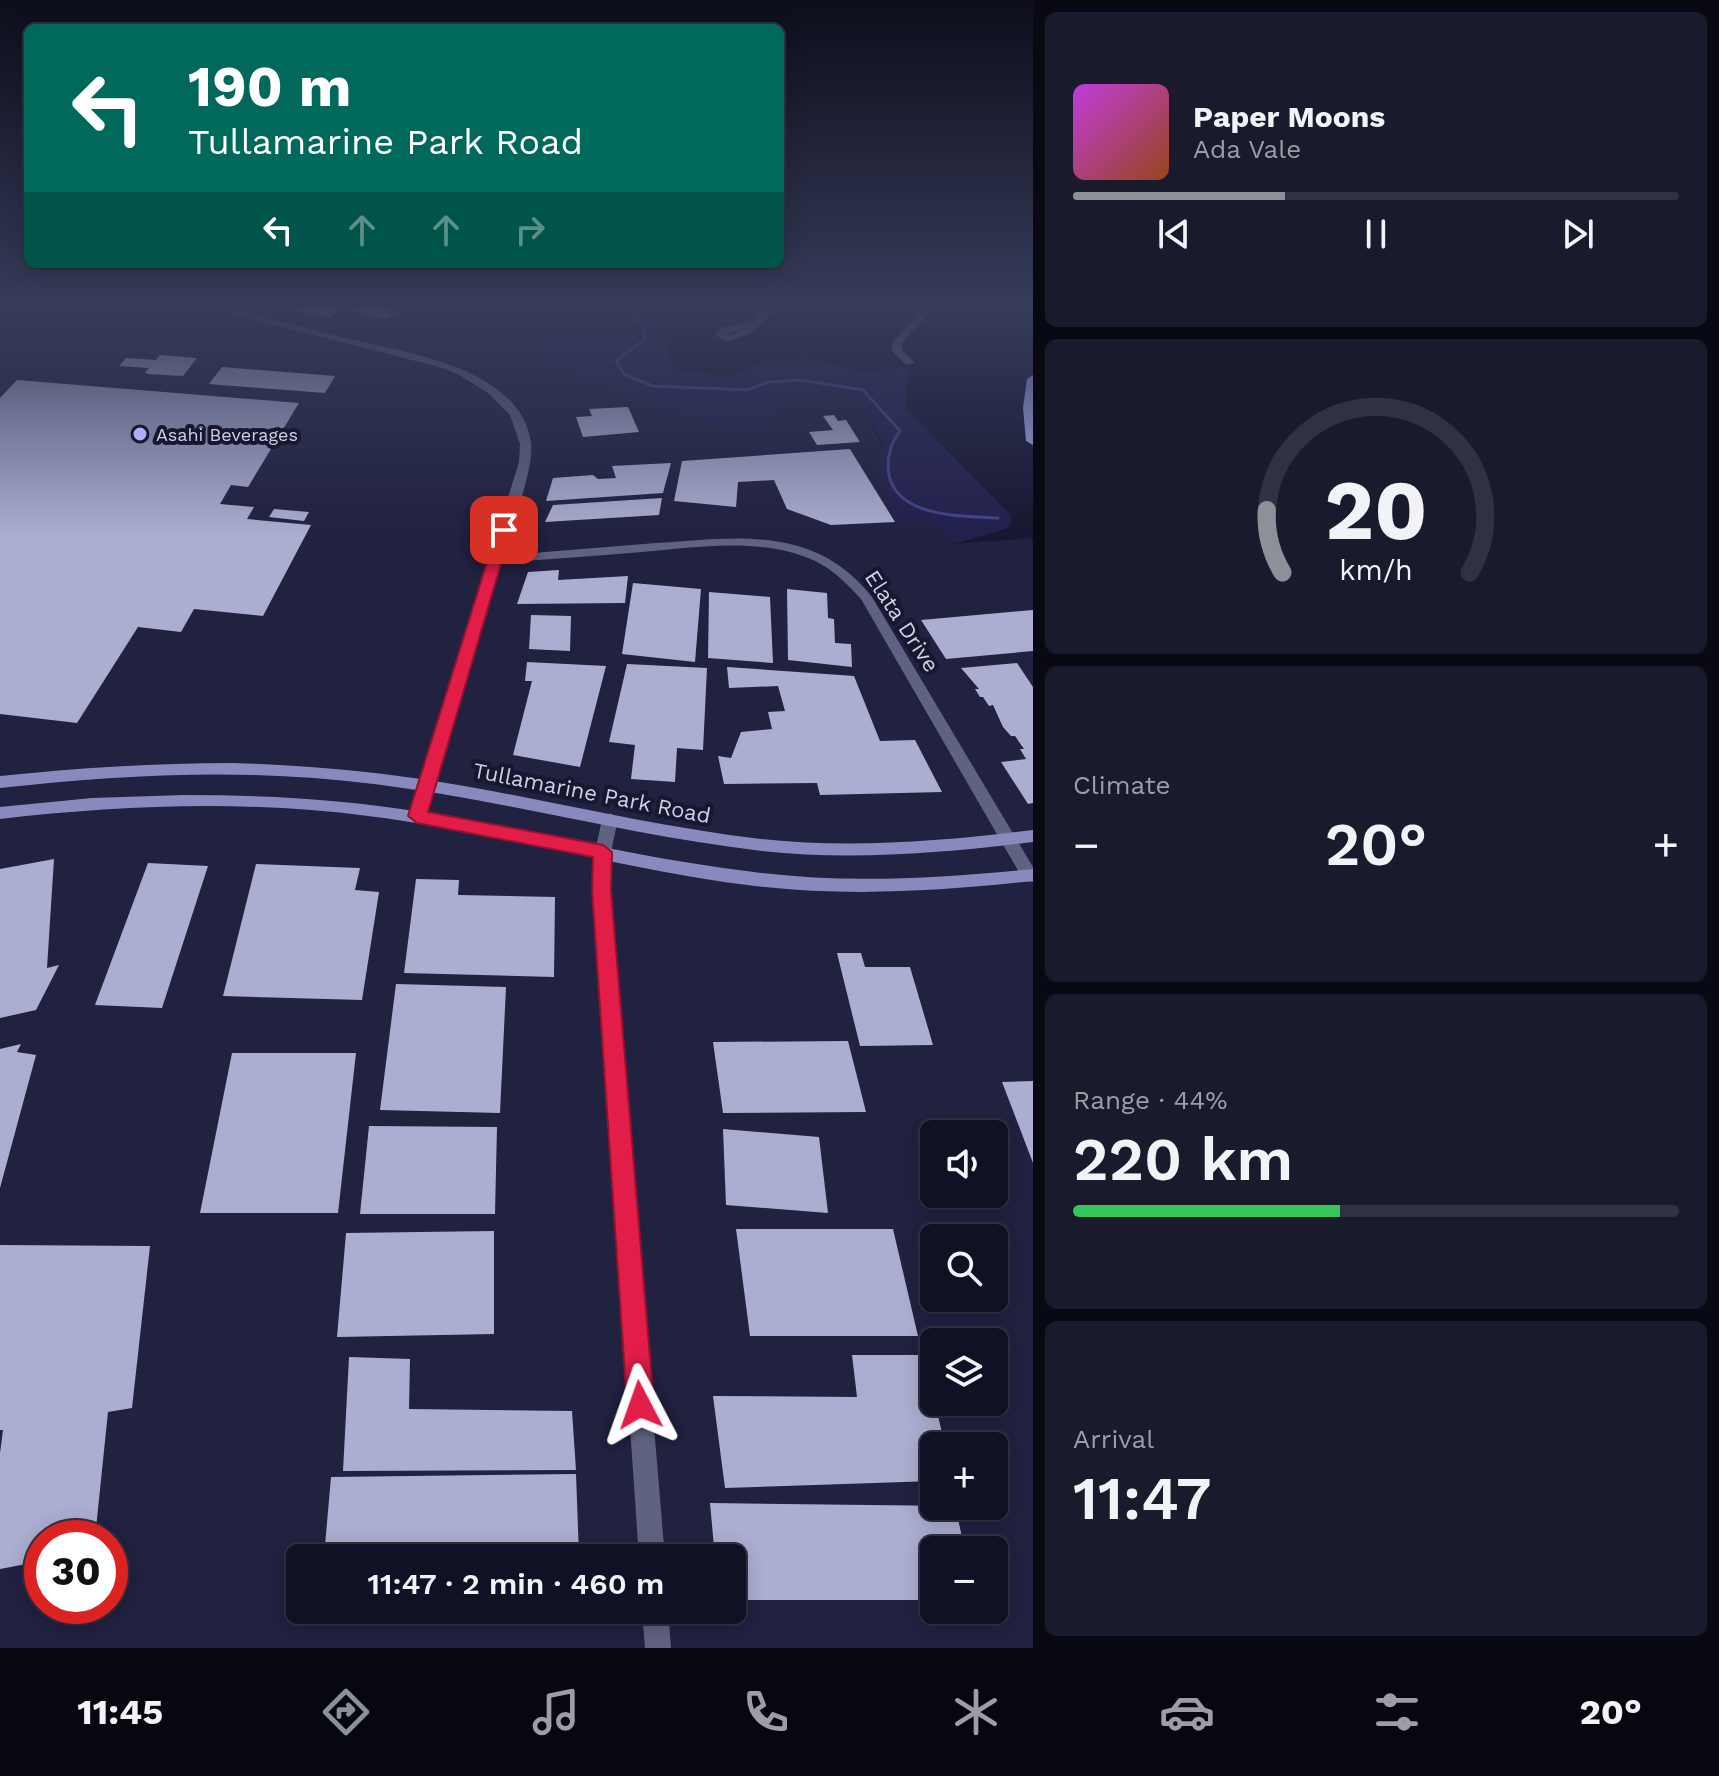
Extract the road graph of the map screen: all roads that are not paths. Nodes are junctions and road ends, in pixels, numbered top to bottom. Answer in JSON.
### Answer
{"nodes":[{"id":1,"x":480,"y":382,"type":"edge"},
{"id":2,"x":1033,"y":382,"type":"edge"},
{"id":3,"x":1033,"y":441,"type":"edge"},
{"id":4,"x":495,"y":560,"type":"junction"},
{"id":5,"x":0,"y":782,"type":"edge"},
{"id":6,"x":427,"y":785,"type":"junction"},
{"id":7,"x":0,"y":813,"type":"edge"},
{"id":8,"x":417,"y":816,"type":"junction"},
{"id":9,"x":610,"y":819,"type":"junction"},
{"id":10,"x":1033,"y":836,"type":"edge"},
{"id":11,"x":1009,"y":840,"type":"junction"},
{"id":12,"x":603,"y":852,"type":"junction"},
{"id":13,"x":1032,"y":876,"type":"edge"},
{"id":14,"x":651,"y":1544,"type":"edge"},
{"id":15,"x":656,"y":1624,"type":"edge"},
{"id":16,"x":658,"y":1648,"type":"edge"}],
"edges":[{"from":1,"to":4,"type":"street"},
{"from":2,"to":3,"type":"main road"},
{"from":4,"to":6,"type":"street"},
{"from":4,"to":11,"type":"street","name":"Elata Drive"},
{"from":5,"to":6,"type":"street","name":"Tullamarine Park Road"},
{"from":6,"to":8,"type":"street"},
{"from":6,"to":9,"type":"street","name":"Tullamarine Park Road"},
{"from":7,"to":8,"type":"street"},
{"from":8,"to":12,"type":"street"},
{"from":9,"to":11,"type":"street","name":"Tullamarine Park Road"},
{"from":9,"to":12,"type":"street"},
{"from":10,"to":11,"type":"street","name":"Tullamarine Park Road"},
{"from":11,"to":13,"type":"street","name":"Elata Drive"},
{"from":12,"to":13,"type":"street"},
{"from":12,"to":14,"type":"street"},
{"from":15,"to":16,"type":"street"}]}
